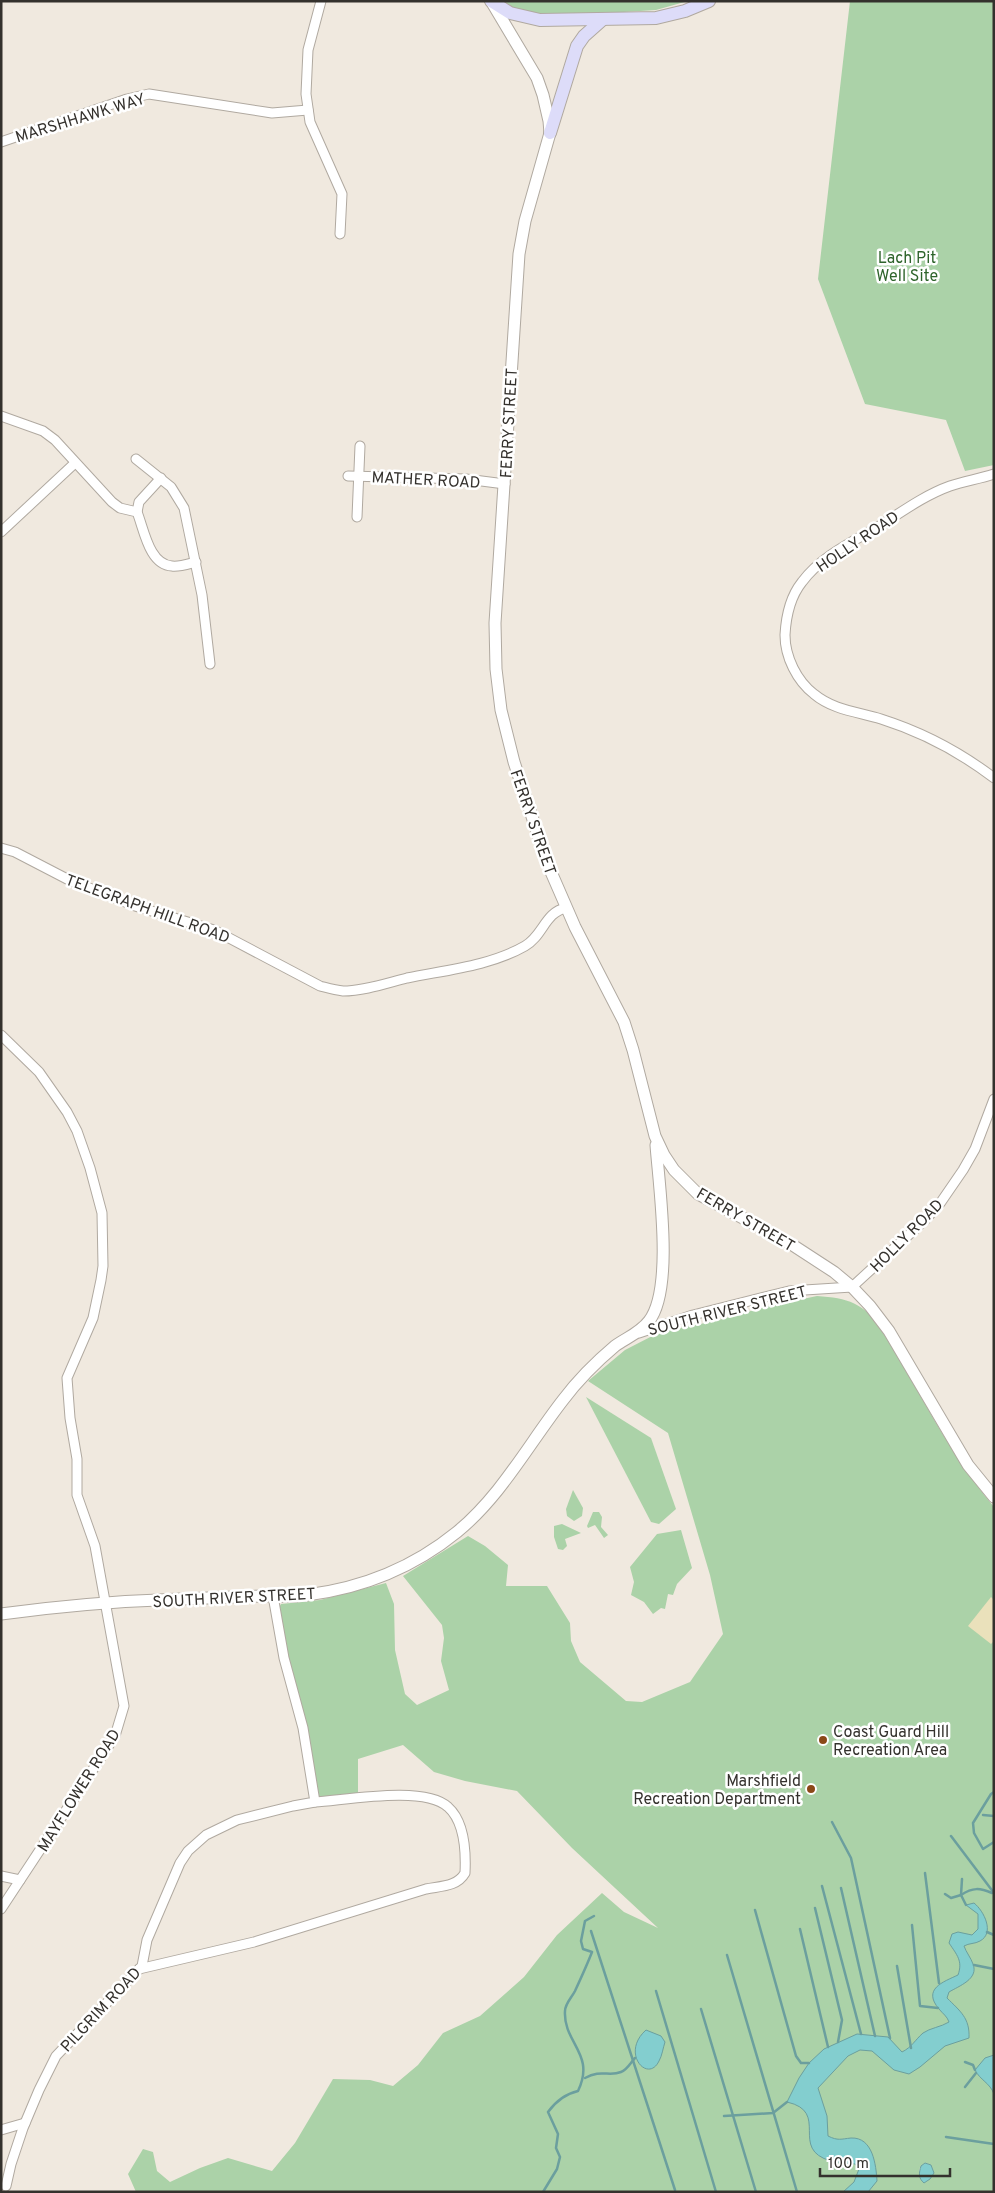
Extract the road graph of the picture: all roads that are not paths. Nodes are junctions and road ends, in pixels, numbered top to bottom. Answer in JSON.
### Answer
{"nodes":[{"id":1,"x":321,"y":1,"type":"edge"},
{"id":2,"x":491,"y":1,"type":"edge"},
{"id":3,"x":709,"y":1,"type":"edge"},
{"id":4,"x":602,"y":20,"type":"junction"},
{"id":5,"x":308,"y":110,"type":"junction"},
{"id":6,"x":550,"y":133,"type":"junction"},
{"id":7,"x":1,"y":142,"type":"edge"},
{"id":8,"x":340,"y":234,"type":"dead end"},
{"id":9,"x":1,"y":416,"type":"edge"},
{"id":10,"x":360,"y":446,"type":"dead end"},
{"id":11,"x":136,"y":459,"type":"dead end"},
{"id":12,"x":75,"y":463,"type":"junction"},
{"id":13,"x":994,"y":474,"type":"edge"},
{"id":14,"x":348,"y":476,"type":"dead end"},
{"id":15,"x":358,"y":476,"type":"junction"},
{"id":16,"x":161,"y":478,"type":"junction"},
{"id":17,"x":505,"y":484,"type":"junction"},
{"id":18,"x":137,"y":512,"type":"junction"},
{"id":19,"x":356,"y":517,"type":"dead end"},
{"id":20,"x":1,"y":532,"type":"edge"},
{"id":21,"x":196,"y":562,"type":"junction"},
{"id":22,"x":210,"y":664,"type":"dead end"},
{"id":23,"x":994,"y":778,"type":"edge"},
{"id":24,"x":1,"y":848,"type":"edge"},
{"id":25,"x":566,"y":908,"type":"junction"},
{"id":26,"x":1,"y":1035,"type":"edge"},
{"id":27,"x":994,"y":1099,"type":"edge"},
{"id":28,"x":655,"y":1136,"type":"junction"},
{"id":29,"x":852,"y":1287,"type":"junction"},
{"id":30,"x":632,"y":1336,"type":"junction"},
{"id":31,"x":994,"y":1497,"type":"edge"},
{"id":32,"x":273,"y":1596,"type":"junction"},
{"id":33,"x":104,"y":1604,"type":"junction"},
{"id":34,"x":1,"y":1614,"type":"edge"},
{"id":35,"x":315,"y":1802,"type":"junction"},
{"id":36,"x":1,"y":1876,"type":"edge"},
{"id":37,"x":20,"y":1880,"type":"junction"},
{"id":38,"x":1,"y":1909,"type":"edge"},
{"id":39,"x":139,"y":1969,"type":"junction"},
{"id":40,"x":25,"y":2122,"type":"junction"},
{"id":41,"x":1,"y":2130,"type":"edge"},
{"id":42,"x":6,"y":2186,"type":"dead end"}],
"edges":[{"from":1,"to":5,"type":"street"},
{"from":2,"to":4,"type":"main road"},
{"from":2,"to":6,"type":"street","name":"FERRY STREET"},
{"from":3,"to":4,"type":"main road"},
{"from":4,"to":6,"type":"main road"},
{"from":5,"to":7,"type":"street","name":"MARSHHAWK WAY"},
{"from":5,"to":8,"type":"street"},
{"from":6,"to":17,"type":"street","name":"FERRY STREET"},
{"from":9,"to":12,"type":"street"},
{"from":10,"to":15,"type":"street"},
{"from":11,"to":16,"type":"street"},
{"from":12,"to":18,"type":"street"},
{"from":12,"to":20,"type":"street"},
{"from":13,"to":23,"type":"street","name":"HOLLY ROAD"},
{"from":14,"to":15,"type":"street","name":"MATHER ROAD"},
{"from":15,"to":17,"type":"street","name":"MATHER ROAD"},
{"from":15,"to":19,"type":"street"},
{"from":16,"to":18,"type":"street"},
{"from":16,"to":21,"type":"street"},
{"from":17,"to":25,"type":"street","name":"FERRY STREET"},
{"from":18,"to":21,"type":"street"},
{"from":21,"to":22,"type":"street"},
{"from":24,"to":25,"type":"street","name":"TELEGRAPH HILL ROAD"},
{"from":25,"to":28,"type":"street","name":"FERRY STREET"},
{"from":26,"to":33,"type":"street","name":"MAYFLOWER ROAD"},
{"from":27,"to":29,"type":"street","name":"HOLLY ROAD"},
{"from":28,"to":29,"type":"street","name":"FERRY STREET"},
{"from":28,"to":30,"type":"street","name":"SOUTH RIVER STREET"},
{"from":29,"to":30,"type":"street","name":"SOUTH RIVER STREET"},
{"from":29,"to":31,"type":"street","name":"FERRY STREET"},
{"from":30,"to":32,"type":"street","name":"SOUTH RIVER STREET"},
{"from":32,"to":33,"type":"street","name":"SOUTH RIVER STREET"},
{"from":32,"to":35,"type":"street"},
{"from":33,"to":34,"type":"street","name":"SOUTH RIVER STREET"},
{"from":33,"to":37,"type":"street","name":"MAYFLOWER ROAD"},
{"from":35,"to":39,"type":"street","name":"PILGRIM ROAD"},
{"from":35,"to":39,"type":"street","name":"PILGRIM ROAD"},
{"from":36,"to":37,"type":"street"},
{"from":37,"to":38,"type":"street","name":"MAYFLOWER ROAD"},
{"from":39,"to":40,"type":"street","name":"PILGRIM ROAD"},
{"from":40,"to":41,"type":"street"},
{"from":40,"to":42,"type":"street","name":"PILGRIM ROAD"}]}
